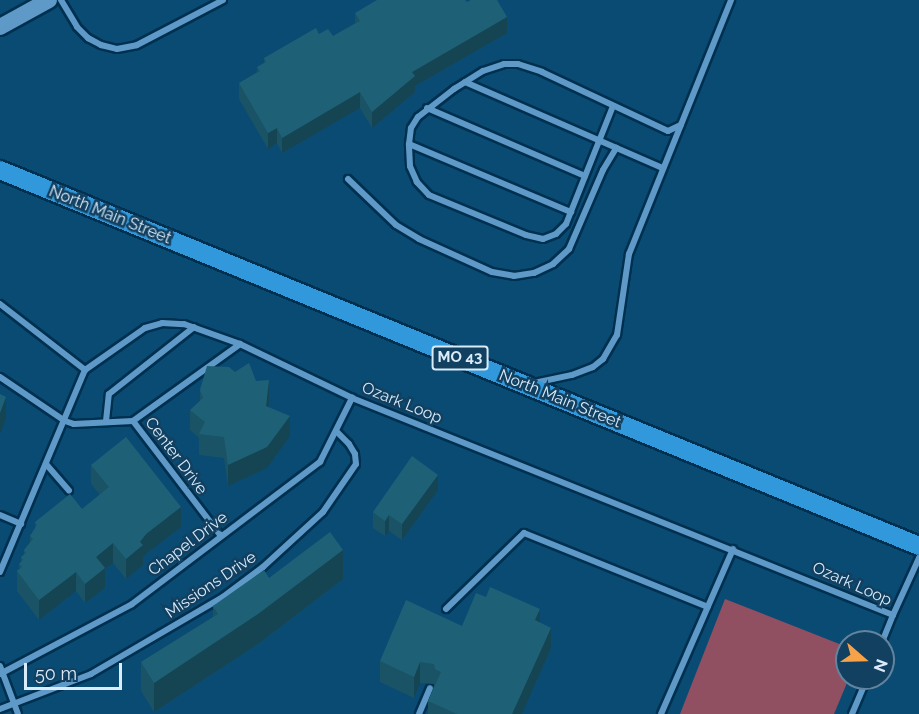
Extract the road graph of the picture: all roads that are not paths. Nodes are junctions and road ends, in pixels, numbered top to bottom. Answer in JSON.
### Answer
{"nodes":[{"id":1,"x":49,"y":0,"type":"edge"},
{"id":2,"x":62,"y":0,"type":"edge"},
{"id":3,"x":223,"y":0,"type":"edge"},
{"id":4,"x":731,"y":0,"type":"edge"},
{"id":5,"x":0,"y":27,"type":"edge"},
{"id":6,"x":465,"y":82,"type":"junction"},
{"id":7,"x":613,"y":106,"type":"junction"},
{"id":8,"x":427,"y":108,"type":"junction"},
{"id":9,"x":681,"y":125,"type":"junction"},
{"id":10,"x":599,"y":141,"type":"junction"},
{"id":11,"x":409,"y":144,"type":"junction"},
{"id":12,"x":616,"y":148,"type":"junction"},
{"id":13,"x":663,"y":168,"type":"junction"},
{"id":14,"x":0,"y":170,"type":"edge"},
{"id":15,"x":585,"y":176,"type":"junction"},
{"id":16,"x":348,"y":179,"type":"dead end"},
{"id":17,"x":571,"y":212,"type":"junction"},
{"id":18,"x":0,"y":304,"type":"edge"},
{"id":19,"x":194,"y":327,"type":"junction"},
{"id":20,"x":240,"y":344,"type":"junction"},
{"id":21,"x":85,"y":370,"type":"junction"},
{"id":22,"x":0,"y":377,"type":"edge"},
{"id":23,"x":524,"y":384,"type":"junction"},
{"id":24,"x":352,"y":398,"type":"junction"},
{"id":25,"x":65,"y":421,"type":"junction"},
{"id":26,"x":106,"y":421,"type":"junction"},
{"id":27,"x":133,"y":422,"type":"junction"},
{"id":28,"x":336,"y":432,"type":"junction"},
{"id":29,"x":46,"y":464,"type":"junction"},
{"id":30,"x":69,"y":490,"type":"dead end"},
{"id":31,"x":0,"y":515,"type":"edge"},
{"id":32,"x":21,"y":524,"type":"junction"},
{"id":33,"x":221,"y":536,"type":"junction"},
{"id":34,"x":919,"y":546,"type":"edge"},
{"id":35,"x":733,"y":549,"type":"junction"},
{"id":36,"x":919,"y":558,"type":"edge"},
{"id":37,"x":0,"y":572,"type":"edge"},
{"id":38,"x":708,"y":607,"type":"junction"},
{"id":39,"x":446,"y":609,"type":"dead end"},
{"id":40,"x":893,"y":615,"type":"junction"},
{"id":41,"x":887,"y":630,"type":"edge"},
{"id":42,"x":0,"y":666,"type":"edge"},
{"id":43,"x":2,"y":673,"type":"edge"},
{"id":44,"x":430,"y":688,"type":"dead end"},
{"id":45,"x":862,"y":690,"type":"edge"},
{"id":46,"x":14,"y":705,"type":"junction"},
{"id":47,"x":0,"y":709,"type":"edge"},
{"id":48,"x":18,"y":714,"type":"edge"},
{"id":49,"x":419,"y":714,"type":"edge"},
{"id":50,"x":660,"y":714,"type":"edge"},
{"id":51,"x":852,"y":714,"type":"edge"}],
"edges":[{"from":1,"to":5,"type":"street"},
{"from":2,"to":3,"type":"lane"},
{"from":4,"to":9,"type":"lane"},
{"from":6,"to":7,"type":"lane"},
{"from":6,"to":8,"type":"lane"},
{"from":6,"to":10,"type":"lane"},
{"from":7,"to":9,"type":"lane"},
{"from":7,"to":10,"type":"lane"},
{"from":8,"to":11,"type":"lane"},
{"from":8,"to":15,"type":"lane"},
{"from":9,"to":13,"type":"lane"},
{"from":10,"to":12,"type":"lane"},
{"from":10,"to":15,"type":"lane"},
{"from":11,"to":17,"type":"lane"},
{"from":11,"to":17,"type":"lane"},
{"from":12,"to":13,"type":"lane"},
{"from":12,"to":16,"type":"lane"},
{"from":13,"to":23,"type":"lane"},
{"from":14,"to":23,"type":"main road","name":"North Main Street","number":"MO 43"},
{"from":15,"to":17,"type":"lane"},
{"from":18,"to":21,"type":"lane"},
{"from":19,"to":20,"type":"lane","name":"Ozark Loop"},
{"from":19,"to":21,"type":"lane","name":"Ozark Loop"},
{"from":19,"to":26,"type":"lane"},
{"from":20,"to":24,"type":"lane","name":"Ozark Loop"},
{"from":20,"to":27,"type":"lane"},
{"from":21,"to":25,"type":"lane"},
{"from":22,"to":25,"type":"lane"},
{"from":23,"to":34,"type":"main road","name":"North Main Street","number":"MO 43"},
{"from":24,"to":28,"type":"lane","name":"Chapel Drive"},
{"from":24,"to":35,"type":"lane","name":"Ozark Loop"},
{"from":25,"to":26,"type":"lane"},
{"from":25,"to":29,"type":"lane"},
{"from":26,"to":27,"type":"lane"},
{"from":27,"to":33,"type":"lane","name":"Center Drive"},
{"from":28,"to":33,"type":"lane","name":"Chapel Drive"},
{"from":28,"to":46,"type":"lane","name":"Missions Drive"},
{"from":29,"to":30,"type":"lane"},
{"from":29,"to":32,"type":"lane"},
{"from":31,"to":32,"type":"lane"},
{"from":32,"to":37,"type":"lane"},
{"from":33,"to":43,"type":"lane","name":"Chapel Drive"},
{"from":35,"to":38,"type":"lane"},
{"from":35,"to":40,"type":"lane","name":"Ozark Loop"},
{"from":36,"to":40,"type":"lane"},
{"from":38,"to":39,"type":"lane"},
{"from":38,"to":50,"type":"lane"},
{"from":40,"to":41,"type":"lane","name":"Ozark Loop"},
{"from":42,"to":43,"type":"lane"},
{"from":43,"to":46,"type":"lane"},
{"from":44,"to":49,"type":"lane"},
{"from":45,"to":51,"type":"lane"},
{"from":46,"to":47,"type":"lane","name":"Missions Drive"},
{"from":46,"to":48,"type":"lane"}]}
